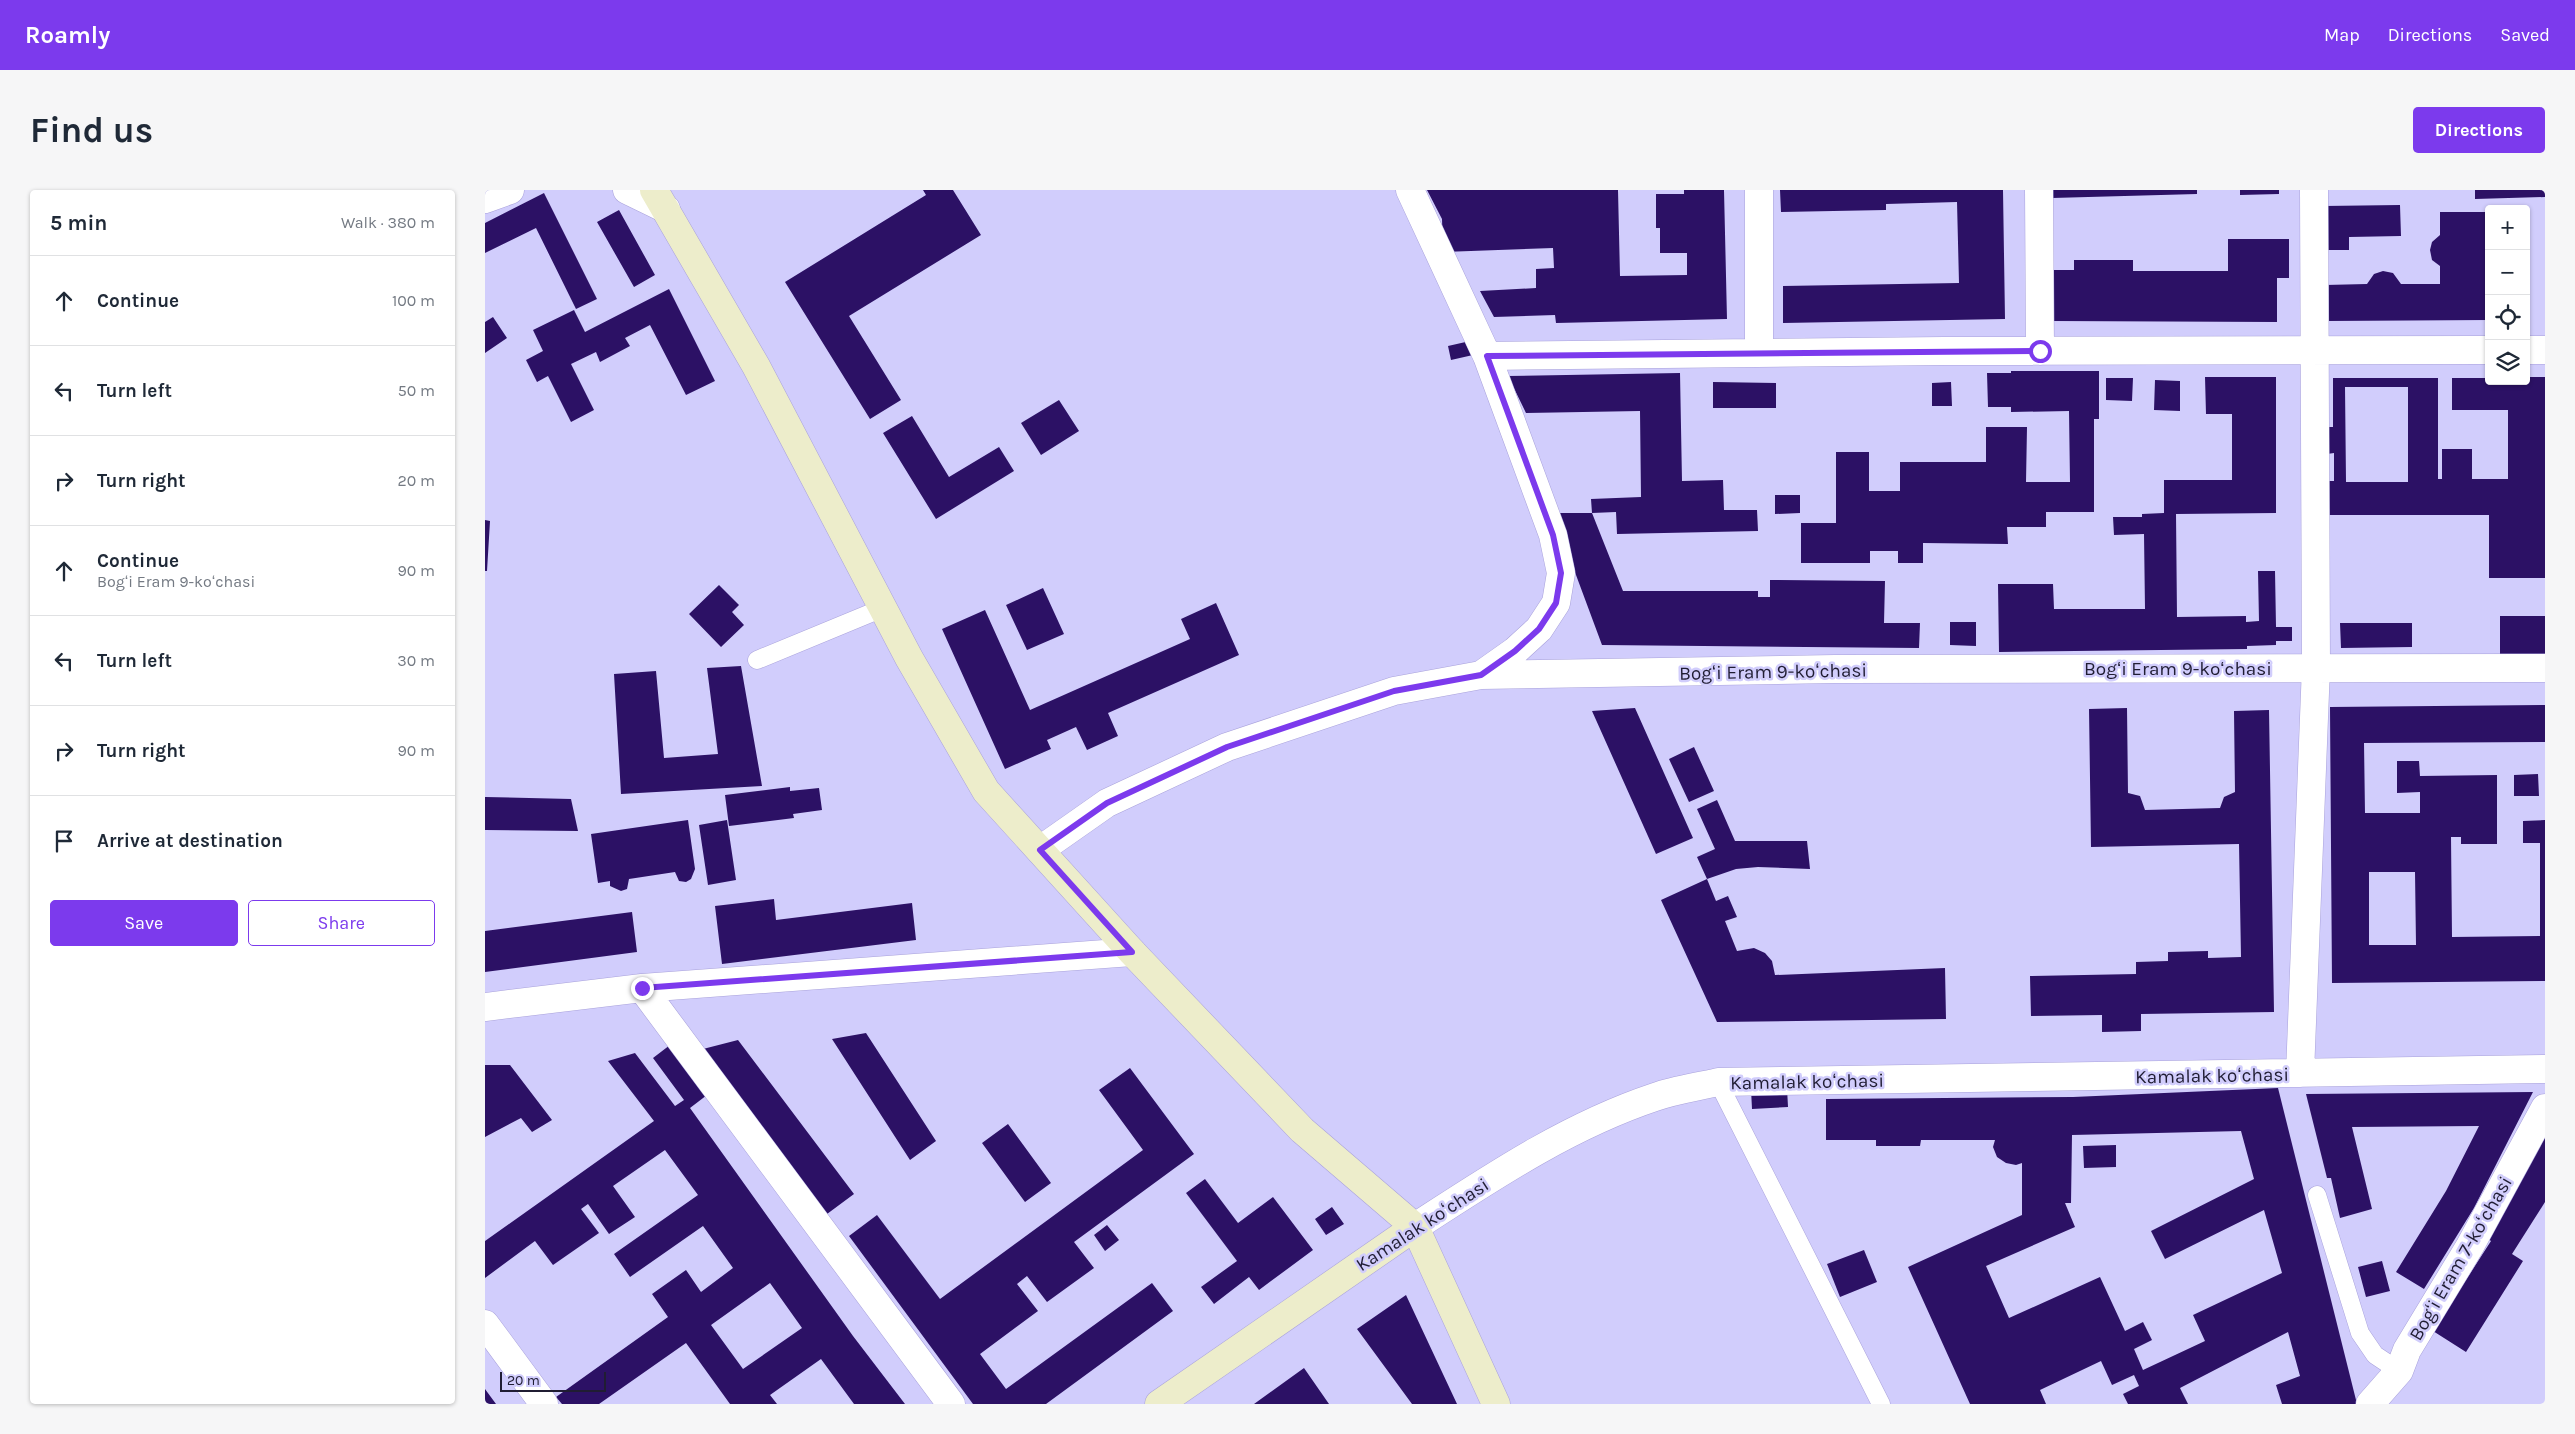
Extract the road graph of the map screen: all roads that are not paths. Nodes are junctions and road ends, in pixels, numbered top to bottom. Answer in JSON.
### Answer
{"nodes":[{"id":1,"x":510,"y":190,"type":"edge"},
{"id":2,"x":627,"y":190,"type":"edge"},
{"id":3,"x":1409,"y":190,"type":"edge"},
{"id":4,"x":1759,"y":190,"type":"edge"},
{"id":5,"x":2039,"y":190,"type":"edge"},
{"id":6,"x":2314,"y":190,"type":"edge"},
{"id":7,"x":485,"y":199,"type":"edge"},
{"id":8,"x":660,"y":200,"type":"edge"},
{"id":9,"x":2485,"y":350,"type":"edge"},
{"id":10,"x":2530,"y":350,"type":"edge"},
{"id":11,"x":2545,"y":350,"type":"edge"},
{"id":12,"x":2040,"y":351,"type":"junction"},
{"id":13,"x":2313,"y":351,"type":"junction"},
{"id":14,"x":1759,"y":353,"type":"junction"},
{"id":15,"x":1487,"y":356,"type":"junction"},
{"id":16,"x":883,"y":608,"type":"junction"},
{"id":17,"x":757,"y":660,"type":"dead end"},
{"id":18,"x":2316,"y":667,"type":"junction"},
{"id":19,"x":2545,"y":668,"type":"edge"},
{"id":20,"x":1481,"y":675,"type":"junction"},
{"id":21,"x":1040,"y":850,"type":"junction"},
{"id":22,"x":1132,"y":952,"type":"junction"},
{"id":23,"x":642,"y":988,"type":"junction"},
{"id":24,"x":485,"y":1007,"type":"edge"},
{"id":25,"x":2545,"y":1069,"type":"edge"},
{"id":26,"x":2300,"y":1073,"type":"junction"},
{"id":27,"x":1718,"y":1082,"type":"junction"},
{"id":28,"x":2545,"y":1108,"type":"edge"},
{"id":29,"x":2317,"y":1195,"type":"dead end"},
{"id":30,"x":1415,"y":1227,"type":"junction"},
{"id":31,"x":485,"y":1324,"type":"edge"},
{"id":32,"x":2399,"y":1371,"type":"junction"},
{"id":33,"x":544,"y":1404,"type":"edge"},
{"id":34,"x":951,"y":1404,"type":"edge"},
{"id":35,"x":1159,"y":1404,"type":"edge"},
{"id":36,"x":1496,"y":1404,"type":"edge"},
{"id":37,"x":1881,"y":1404,"type":"edge"},
{"id":38,"x":2370,"y":1404,"type":"edge"}],
"edges":[{"from":1,"to":7,"type":"street"},
{"from":2,"to":8,"type":"street"},
{"from":3,"to":15,"type":"street"},
{"from":4,"to":14,"type":"street"},
{"from":5,"to":12,"type":"street"},
{"from":6,"to":13,"type":"street"},
{"from":8,"to":16,"type":"street"},
{"from":9,"to":13,"type":"street"},
{"from":10,"to":11,"type":"street"},
{"from":12,"to":13,"type":"street"},
{"from":12,"to":14,"type":"street"},
{"from":13,"to":18,"type":"street"},
{"from":14,"to":15,"type":"street"},
{"from":15,"to":20,"type":"street"},
{"from":16,"to":17,"type":"lane"},
{"from":16,"to":21,"type":"street"},
{"from":18,"to":19,"type":"street","name":"Bogʻi Eram 9-koʻchasi"},
{"from":18,"to":20,"type":"street","name":"Bogʻi Eram 9-koʻchasi"},
{"from":18,"to":26,"type":"street"},
{"from":20,"to":21,"type":"street","name":"Bogʻi Eram 9-koʻchasi"},
{"from":21,"to":22,"type":"street"},
{"from":22,"to":23,"type":"street"},
{"from":22,"to":30,"type":"street"},
{"from":23,"to":24,"type":"street"},
{"from":23,"to":34,"type":"street"},
{"from":25,"to":26,"type":"street","name":"Kamalak koʻchasi"},
{"from":26,"to":27,"type":"street","name":"Kamalak koʻchasi"},
{"from":27,"to":30,"type":"street","name":"Kamalak koʻchasi"},
{"from":27,"to":37,"type":"lane"},
{"from":28,"to":32,"type":"street","name":"Bogʻi Eram 7-koʻchasi"},
{"from":29,"to":32,"type":"lane"},
{"from":30,"to":35,"type":"street","name":"Kamalak koʻchasi"},
{"from":30,"to":36,"type":"street"},
{"from":31,"to":33,"type":"street"},
{"from":32,"to":38,"type":"street","name":"Bogʻi Eram 7-koʻchasi"}]}
